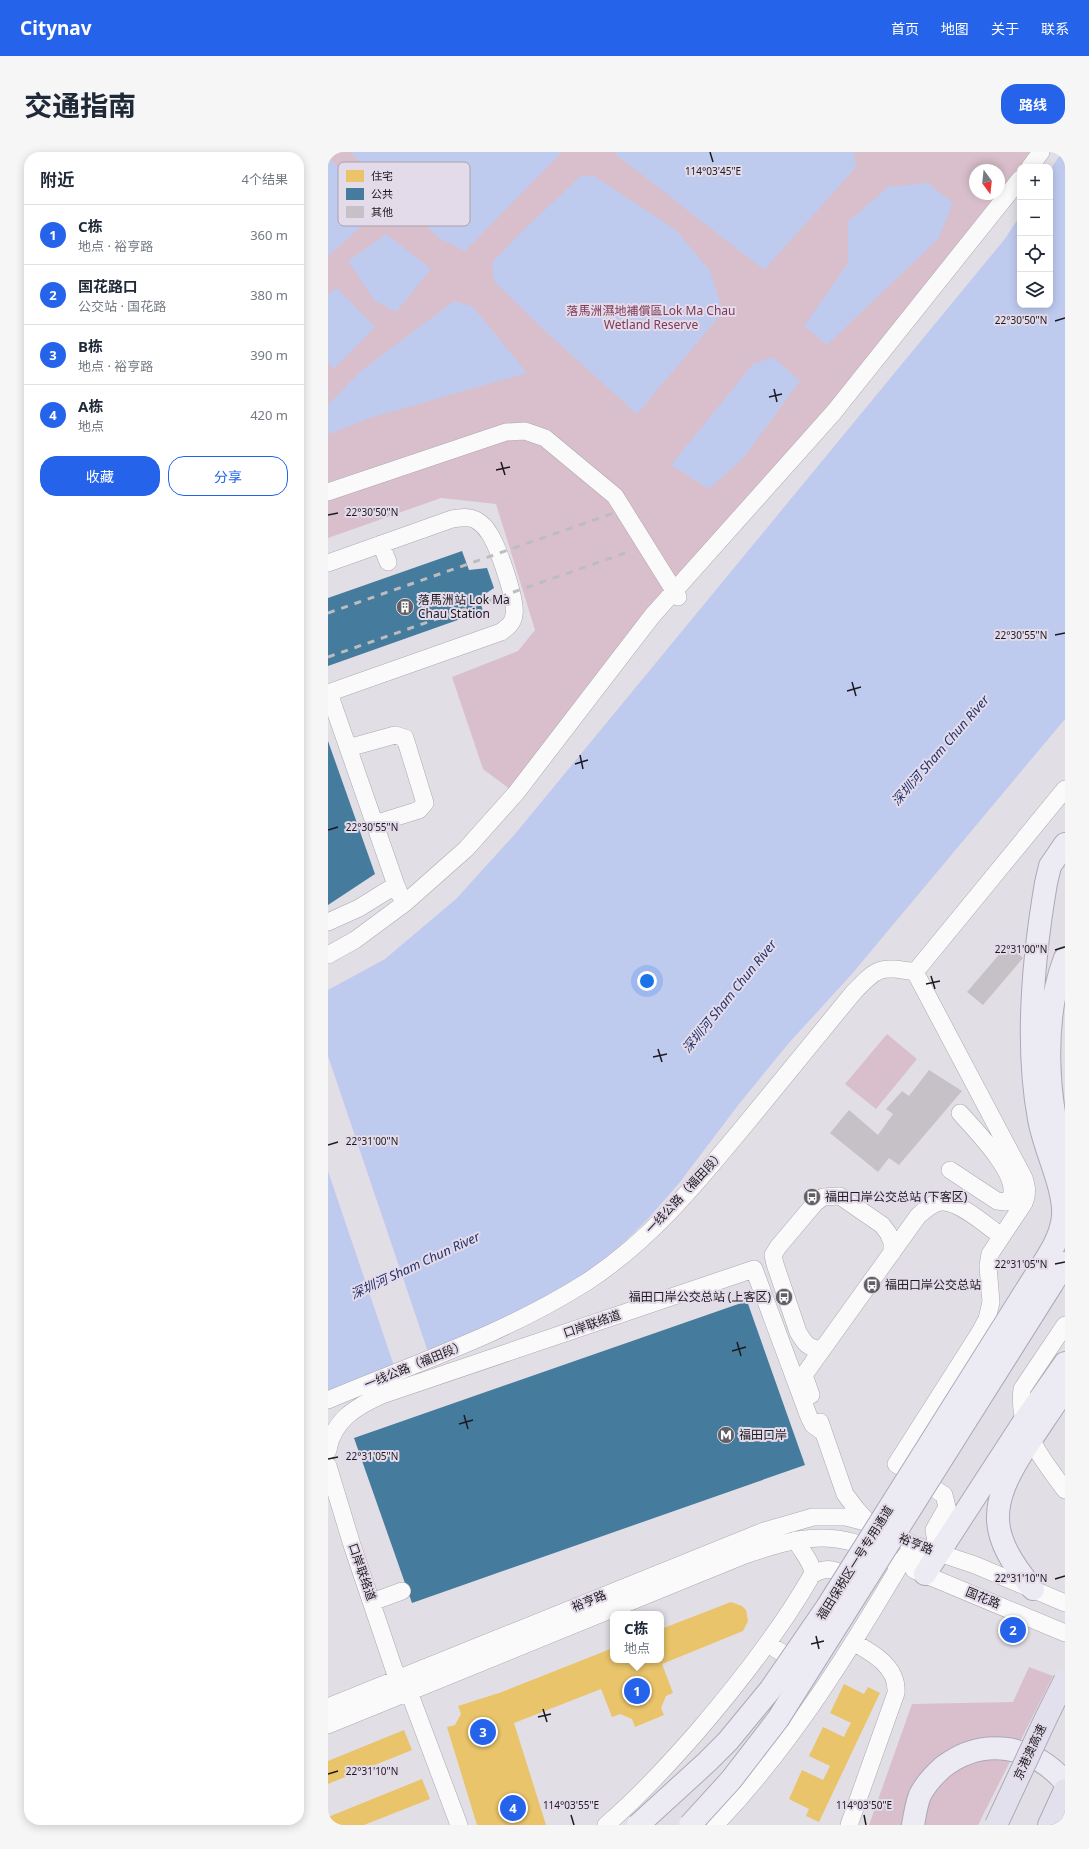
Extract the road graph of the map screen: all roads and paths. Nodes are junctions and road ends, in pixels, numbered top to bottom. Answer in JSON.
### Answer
{"nodes":[{"id":1,"x":1041,"y":152,"type":"edge"},
{"id":2,"x":1032,"y":164,"type":"edge"},
{"id":3,"x":1017,"y":183,"type":"edge"},
{"id":4,"x":328,"y":492,"type":"edge"},
{"id":5,"x":381,"y":544,"type":"junction"},
{"id":6,"x":388,"y":562,"type":"dead end"},
{"id":7,"x":328,"y":563,"type":"edge"},
{"id":8,"x":676,"y":594,"type":"junction"},
{"id":9,"x":328,"y":693,"type":"edge"},
{"id":10,"x":348,"y":748,"type":"junction"},
{"id":11,"x":1065,"y":789,"type":"edge"},
{"id":12,"x":374,"y":824,"type":"junction"},
{"id":13,"x":1065,"y":844,"type":"edge"},
{"id":14,"x":396,"y":885,"type":"junction"},
{"id":15,"x":405,"y":903,"type":"junction"},
{"id":16,"x":328,"y":922,"type":"edge"},
{"id":17,"x":328,"y":955,"type":"edge"},
{"id":18,"x":1065,"y":958,"type":"edge"},
{"id":19,"x":918,"y":978,"type":"junction"},
{"id":20,"x":960,"y":1113,"type":"dead end"},
{"id":21,"x":1065,"y":1160,"type":"edge"},
{"id":22,"x":950,"y":1170,"type":"dead end"},
{"id":23,"x":1001,"y":1236,"type":"junction"},
{"id":24,"x":892,"y":1253,"type":"junction"},
{"id":25,"x":1065,"y":1264,"type":"edge"},
{"id":26,"x":1044,"y":1279,"type":"junction"},
{"id":27,"x":1065,"y":1325,"type":"edge"},
{"id":28,"x":822,"y":1350,"type":"junction"},
{"id":29,"x":1065,"y":1363,"type":"edge"},
{"id":30,"x":1065,"y":1389,"type":"edge"},
{"id":31,"x":328,"y":1400,"type":"edge"},
{"id":32,"x":1027,"y":1431,"type":"junction"},
{"id":33,"x":823,"y":1432,"type":"junction"},
{"id":34,"x":328,"y":1450,"type":"edge"},
{"id":35,"x":328,"y":1466,"type":"edge"},
{"id":36,"x":1065,"y":1490,"type":"edge"},
{"id":37,"x":869,"y":1523,"type":"junction"},
{"id":38,"x":796,"y":1540,"type":"junction"},
{"id":39,"x":912,"y":1544,"type":"junction"},
{"id":40,"x":938,"y":1553,"type":"junction"},
{"id":41,"x":900,"y":1565,"type":"junction"},
{"id":42,"x":925,"y":1574,"type":"junction"},
{"id":43,"x":812,"y":1575,"type":"junction"},
{"id":44,"x":1033,"y":1589,"type":"junction"},
{"id":45,"x":402,"y":1592,"type":"dead end"},
{"id":46,"x":882,"y":1595,"type":"junction"},
{"id":47,"x":372,"y":1602,"type":"junction"},
{"id":48,"x":1065,"y":1603,"type":"edge"},
{"id":49,"x":1065,"y":1633,"type":"edge"},
{"id":50,"x":853,"y":1642,"type":"junction"},
{"id":51,"x":768,"y":1644,"type":"junction"},
{"id":52,"x":398,"y":1678,"type":"junction"},
{"id":53,"x":1065,"y":1680,"type":"edge"},
{"id":54,"x":828,"y":1681,"type":"junction"},
{"id":55,"x":409,"y":1692,"type":"junction"},
{"id":56,"x":328,"y":1707,"type":"edge"},
{"id":57,"x":328,"y":1725,"type":"edge"},
{"id":58,"x":1065,"y":1782,"type":"edge"},
{"id":59,"x":1065,"y":1790,"type":"edge"},
{"id":60,"x":458,"y":1825,"type":"edge"},
{"id":61,"x":606,"y":1825,"type":"edge"},
{"id":62,"x":638,"y":1825,"type":"edge"},
{"id":63,"x":690,"y":1825,"type":"edge"},
{"id":64,"x":715,"y":1825,"type":"edge"},
{"id":65,"x":849,"y":1825,"type":"edge"},
{"id":66,"x":912,"y":1825,"type":"edge"},
{"id":67,"x":996,"y":1825,"type":"edge"},
{"id":68,"x":1049,"y":1825,"type":"edge"}],
"edges":[{"from":1,"to":2,"type":"street"},
{"from":3,"to":8,"type":"street"},
{"from":4,"to":8,"type":"street"},
{"from":5,"to":6,"type":"street"},
{"from":5,"to":7,"type":"street"},
{"from":5,"to":9,"type":"street"},
{"from":8,"to":15,"type":"street"},
{"from":9,"to":10,"type":"street"},
{"from":10,"to":12,"type":"street"},
{"from":10,"to":12,"type":"street"},
{"from":11,"to":19,"type":"street"},
{"from":12,"to":14,"type":"street"},
{"from":13,"to":26,"type":"main road"},
{"from":14,"to":15,"type":"street"},
{"from":14,"to":16,"type":"street"},
{"from":15,"to":17,"type":"street"},
{"from":18,"to":21,"type":"main road"},
{"from":19,"to":23,"type":"street"},
{"from":19,"to":31,"type":"street","name":"一线公路（福田段）"},
{"from":20,"to":22,"type":"street"},
{"from":23,"to":24,"type":"street"},
{"from":23,"to":40,"type":"street"},
{"from":24,"to":28,"type":"street"},
{"from":24,"to":28,"type":"street"},
{"from":25,"to":26,"type":"main road"},
{"from":26,"to":62,"type":"main road","name":"福田保税区一号专用通道","bridge":true},
{"from":26,"to":63,"type":"main road","name":"福田保税区一号专用通道","bridge":true},
{"from":27,"to":32,"type":"street"},
{"from":28,"to":33,"type":"street"},
{"from":29,"to":32,"type":"main road"},
{"from":30,"to":32,"type":"main road"},
{"from":32,"to":36,"type":"street"},
{"from":32,"to":40,"type":"main road"},
{"from":32,"to":44,"type":"main road"},
{"from":33,"to":34,"type":"street","name":"口岸联络道"},
{"from":33,"to":37,"type":"street"},
{"from":35,"to":47,"type":"street","name":"口岸联络道"},
{"from":37,"to":39,"type":"street","name":"裕亨路"},
{"from":37,"to":52,"type":"street","name":"裕亨路"},
{"from":38,"to":41,"type":"street","name":"裕亨路"},
{"from":38,"to":43,"type":"street"},
{"from":38,"to":55,"type":"street","name":"裕亨路"},
{"from":39,"to":40,"type":"street","name":"裕亨路"},
{"from":39,"to":41,"type":"street"},
{"from":40,"to":41,"type":"street","name":"裕亨路"},
{"from":40,"to":42,"type":"main road"},
{"from":40,"to":44,"type":"street"},
{"from":41,"to":42,"type":"street","name":"国花路"},
{"from":41,"to":46,"type":"street"},
{"from":42,"to":49,"type":"street","name":"国花路"},
{"from":43,"to":46,"type":"street"},
{"from":43,"to":51,"type":"street"},
{"from":44,"to":48,"type":"street"},
{"from":45,"to":47,"type":"street"},
{"from":46,"to":50,"type":"street"},
{"from":47,"to":52,"type":"street","name":"口岸联络道"},
{"from":50,"to":54,"type":"street"},
{"from":50,"to":65,"type":"street"},
{"from":51,"to":54,"type":"street"},
{"from":51,"to":61,"type":"street"},
{"from":52,"to":56,"type":"street","name":"裕亨路"},
{"from":53,"to":67,"type":"highway","name":"京港澳高速","bridge":true},
{"from":54,"to":64,"type":"street"},
{"from":55,"to":57,"type":"street","name":"裕亨路"},
{"from":55,"to":60,"type":"street"},
{"from":58,"to":66,"type":"main road"},
{"from":59,"to":68,"type":"highway"}]}
